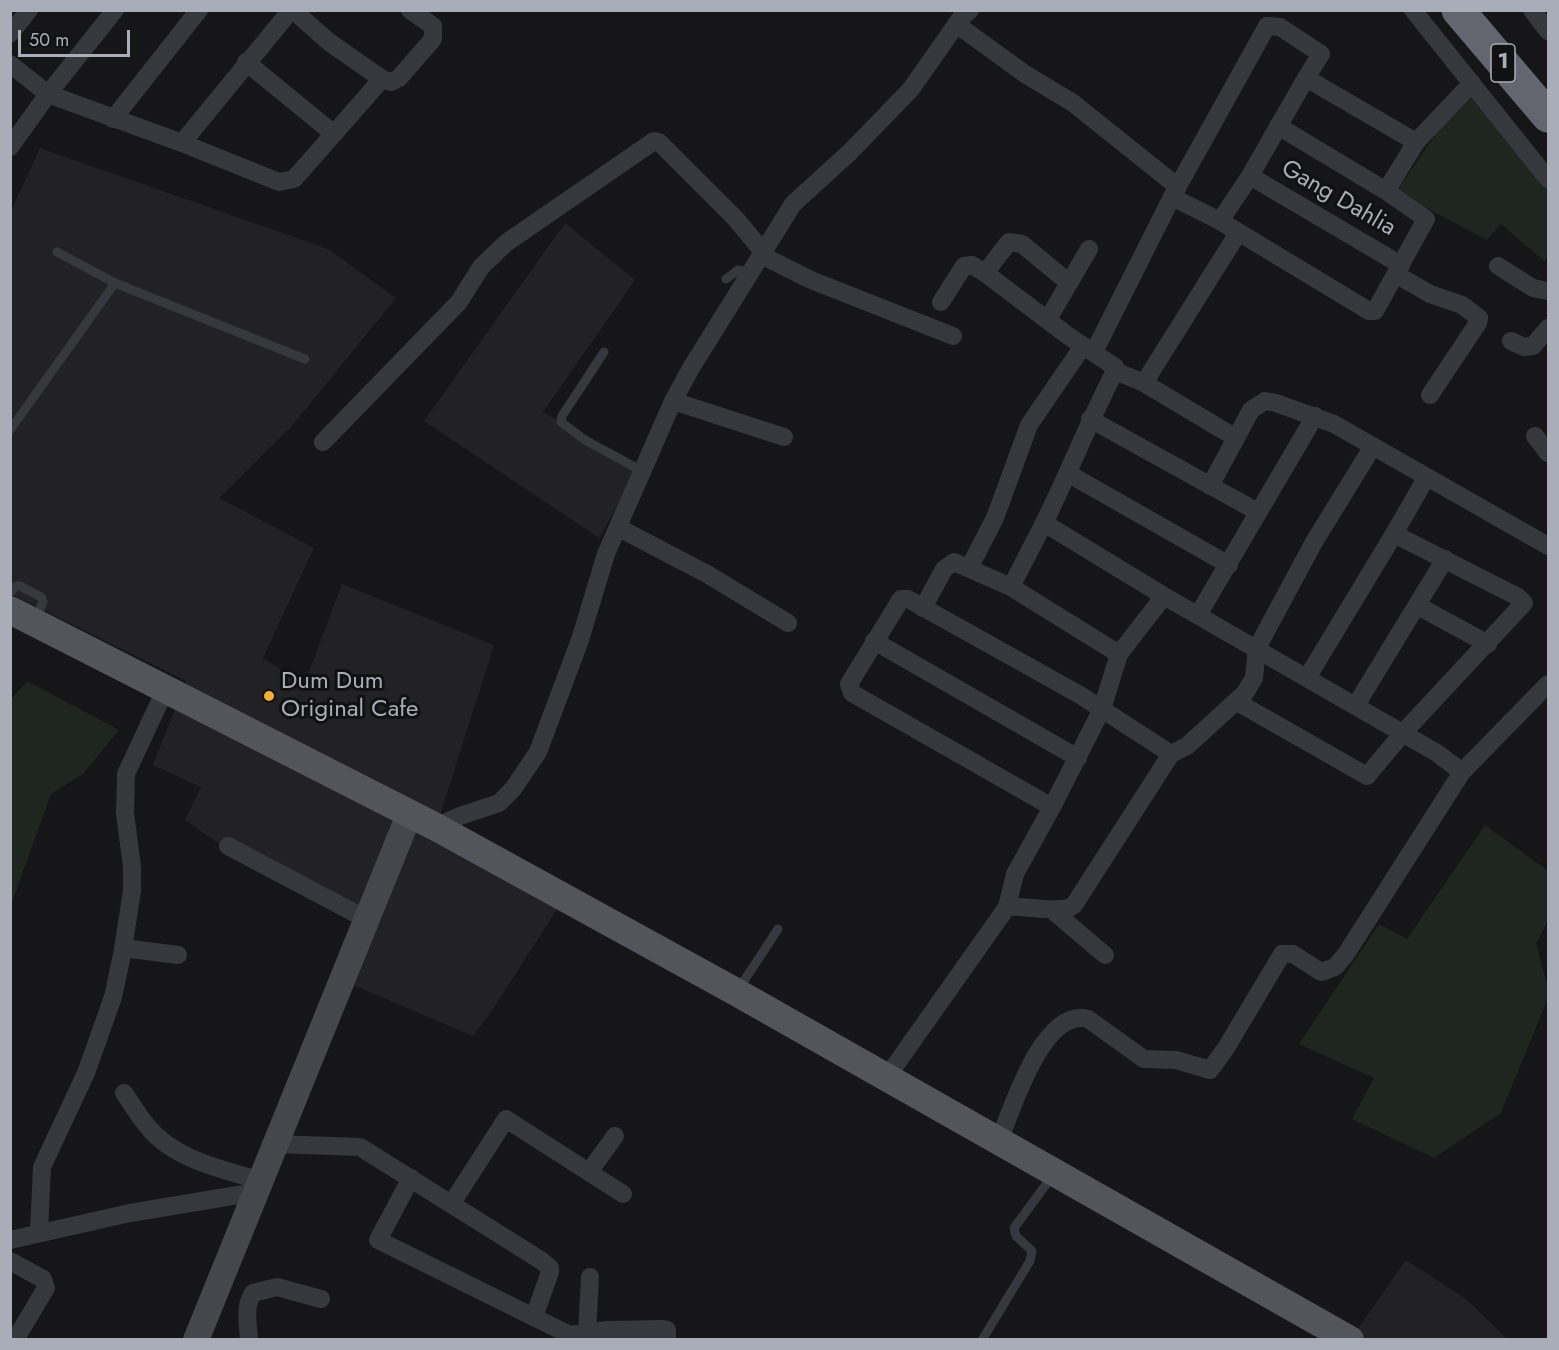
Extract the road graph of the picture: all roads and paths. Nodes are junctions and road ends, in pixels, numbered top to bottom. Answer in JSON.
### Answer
{"nodes":[{"id":1,"x":29,"y":10,"type":"edge"},
{"id":2,"x":116,"y":10,"type":"edge"},
{"id":3,"x":199,"y":10,"type":"edge"},
{"id":4,"x":292,"y":10,"type":"edge"},
{"id":5,"x":410,"y":10,"type":"edge"},
{"id":6,"x":1413,"y":10,"type":"edge"},
{"id":7,"x":1458,"y":10,"type":"edge"},
{"id":8,"x":1486,"y":10,"type":"edge"},
{"id":9,"x":1532,"y":10,"type":"edge"},
{"id":10,"x":959,"y":16,"type":"edge"},
{"id":11,"x":1548,"y":31,"type":"edge"},
{"id":12,"x":10,"y":34,"type":"edge"},
{"id":13,"x":246,"y":62,"type":"junction"},
{"id":14,"x":10,"y":64,"type":"edge"},
{"id":15,"x":1306,"y":78,"type":"junction"},
{"id":16,"x":382,"y":79,"type":"junction"},
{"id":17,"x":1472,"y":83,"type":"junction"},
{"id":18,"x":1548,"y":84,"type":"edge"},
{"id":19,"x":48,"y":94,"type":"junction"},
{"id":20,"x":1548,"y":116,"type":"edge"},
{"id":21,"x":113,"y":119,"type":"junction"},
{"id":22,"x":1278,"y":126,"type":"junction"},
{"id":23,"x":334,"y":134,"type":"junction"},
{"id":24,"x":1416,"y":142,"type":"junction"},
{"id":25,"x":182,"y":143,"type":"junction"},
{"id":26,"x":11,"y":147,"type":"edge"},
{"id":27,"x":1250,"y":176,"type":"junction"},
{"id":28,"x":1548,"y":179,"type":"edge"},
{"id":29,"x":1386,"y":191,"type":"junction"},
{"id":30,"x":1175,"y":192,"type":"junction"},
{"id":31,"x":1220,"y":221,"type":"junction"},
{"id":32,"x":1238,"y":233,"type":"junction"},
{"id":33,"x":1089,"y":249,"type":"dead end"},
{"id":34,"x":57,"y":252,"type":"dead end"},
{"id":35,"x":761,"y":253,"type":"junction"},
{"id":36,"x":1498,"y":266,"type":"dead end"},
{"id":37,"x":1399,"y":270,"type":"junction"},
{"id":38,"x":751,"y":273,"type":"junction"},
{"id":39,"x":985,"y":273,"type":"junction"},
{"id":40,"x":726,"y":279,"type":"dead end"},
{"id":41,"x":1068,"y":282,"type":"junction"},
{"id":42,"x":115,"y":283,"type":"junction"},
{"id":43,"x":1548,"y":291,"type":"edge"},
{"id":44,"x":941,"y":302,"type":"dead end"},
{"id":45,"x":1048,"y":319,"type":"junction"},
{"id":46,"x":1548,"y":328,"type":"edge"},
{"id":47,"x":953,"y":336,"type":"dead end"},
{"id":48,"x":1511,"y":341,"type":"dead end"},
{"id":49,"x":1088,"y":349,"type":"junction"},
{"id":50,"x":603,"y":352,"type":"dead end"},
{"id":51,"x":305,"y":359,"type":"dead end"},
{"id":52,"x":1115,"y":371,"type":"junction"},
{"id":53,"x":1144,"y":383,"type":"junction"},
{"id":54,"x":1430,"y":396,"type":"dead end"},
{"id":55,"x":673,"y":401,"type":"junction"},
{"id":56,"x":1315,"y":416,"type":"junction"},
{"id":57,"x":1090,"y":419,"type":"junction"},
{"id":58,"x":10,"y":430,"type":"edge"},
{"id":59,"x":1535,"y":436,"type":"dead end"},
{"id":60,"x":784,"y":437,"type":"dead end"},
{"id":61,"x":1236,"y":438,"type":"junction"},
{"id":62,"x":323,"y":442,"type":"dead end"},
{"id":63,"x":1373,"y":446,"type":"junction"},
{"id":64,"x":1548,"y":453,"type":"edge"},
{"id":65,"x":642,"y":471,"type":"junction"},
{"id":66,"x":1069,"y":474,"type":"junction"},
{"id":67,"x":1426,"y":478,"type":"junction"},
{"id":68,"x":1210,"y":486,"type":"junction"},
{"id":69,"x":1258,"y":512,"type":"junction"},
{"id":70,"x":1044,"y":523,"type":"junction"},
{"id":71,"x":1548,"y":526,"type":"edge"},
{"id":72,"x":619,"y":528,"type":"junction"},
{"id":73,"x":1394,"y":534,"type":"junction"},
{"id":74,"x":1541,"y":542,"type":"edge"},
{"id":75,"x":1445,"y":559,"type":"junction"},
{"id":76,"x":1229,"y":565,"type":"junction"},
{"id":77,"x":969,"y":567,"type":"junction"},
{"id":78,"x":1011,"y":587,"type":"junction"},
{"id":79,"x":10,"y":593,"type":"edge"},
{"id":80,"x":1164,"y":596,"type":"junction"},
{"id":81,"x":1418,"y":606,"type":"junction"},
{"id":82,"x":923,"y":608,"type":"junction"},
{"id":83,"x":1198,"y":615,"type":"junction"},
{"id":84,"x":22,"y":616,"type":"edge"},
{"id":85,"x":788,"y":623,"type":"dead end"},
{"id":86,"x":874,"y":641,"type":"junction"},
{"id":87,"x":1488,"y":644,"type":"junction"},
{"id":88,"x":1257,"y":648,"type":"junction"},
{"id":89,"x":1119,"y":654,"type":"junction"},
{"id":90,"x":1307,"y":678,"type":"junction"},
{"id":91,"x":1548,"y":684,"type":"edge"},
{"id":92,"x":166,"y":688,"type":"junction"},
{"id":93,"x":1237,"y":702,"type":"junction"},
{"id":94,"x":1356,"y":705,"type":"junction"},
{"id":95,"x":1102,"y":709,"type":"junction"},
{"id":96,"x":1402,"y":734,"type":"junction"},
{"id":97,"x":1171,"y":754,"type":"junction"},
{"id":98,"x":1078,"y":758,"type":"junction"},
{"id":99,"x":1462,"y":772,"type":"junction"},
{"id":100,"x":1053,"y":807,"type":"junction"},
{"id":101,"x":423,"y":822,"type":"junction"},
{"id":102,"x":228,"y":846,"type":"dead end"},
{"id":103,"x":1007,"y":907,"type":"junction"},
{"id":104,"x":1052,"y":910,"type":"junction"},
{"id":105,"x":366,"y":920,"type":"junction"},
{"id":106,"x":777,"y":929,"type":"dead end"},
{"id":107,"x":123,"y":948,"type":"junction"},
{"id":108,"x":178,"y":955,"type":"dead end"},
{"id":109,"x":1105,"y":956,"type":"dead end"},
{"id":110,"x":736,"y":992,"type":"junction"},
{"id":111,"x":886,"y":1077,"type":"junction"},
{"id":112,"x":124,"y":1093,"type":"dead end"},
{"id":113,"x":615,"y":1136,"type":"dead end"},
{"id":114,"x":999,"y":1141,"type":"junction"},
{"id":115,"x":275,"y":1144,"type":"junction"},
{"id":116,"x":589,"y":1172,"type":"junction"},
{"id":117,"x":1055,"y":1173,"type":"junction"},
{"id":118,"x":411,"y":1178,"type":"junction"},
{"id":119,"x":259,"y":1186,"type":"junction"},
{"id":120,"x":623,"y":1194,"type":"dead end"},
{"id":121,"x":452,"y":1203,"type":"junction"},
{"id":122,"x":39,"y":1232,"type":"junction"},
{"id":123,"x":10,"y":1240,"type":"edge"},
{"id":124,"x":10,"y":1261,"type":"edge"},
{"id":125,"x":590,"y":1277,"type":"dead end"},
{"id":126,"x":321,"y":1299,"type":"dead end"},
{"id":127,"x":534,"y":1317,"type":"junction"},
{"id":128,"x":575,"y":1336,"type":"edge"},
{"id":129,"x":15,"y":1340,"type":"edge"},
{"id":130,"x":196,"y":1340,"type":"edge"},
{"id":131,"x":249,"y":1340,"type":"edge"},
{"id":132,"x":668,"y":1340,"type":"edge"},
{"id":133,"x":982,"y":1340,"type":"edge"},
{"id":134,"x":1350,"y":1340,"type":"edge"}],
"edges":[{"from":1,"to":12,"type":"street"},
{"from":2,"to":19,"type":"street"},
{"from":3,"to":21,"type":"street"},
{"from":4,"to":13,"type":"street"},
{"from":4,"to":16,"type":"street"},
{"from":5,"to":16,"type":"street"},
{"from":6,"to":17,"type":"street"},
{"from":7,"to":20,"type":"highway","number":"1"},
{"from":8,"to":18,"type":"highway","number":"1"},
{"from":9,"to":11,"type":"street"},
{"from":10,"to":30,"type":"street"},
{"from":10,"to":35,"type":"street"},
{"from":13,"to":23,"type":"street"},
{"from":13,"to":25,"type":"street"},
{"from":14,"to":19,"type":"street"},
{"from":15,"to":22,"type":"street"},
{"from":15,"to":24,"type":"street"},
{"from":15,"to":30,"type":"street"},
{"from":16,"to":23,"type":"street"},
{"from":17,"to":24,"type":"street"},
{"from":17,"to":28,"type":"street"},
{"from":19,"to":21,"type":"street"},
{"from":19,"to":26,"type":"street"},
{"from":21,"to":25,"type":"street"},
{"from":22,"to":27,"type":"street"},
{"from":22,"to":29,"type":"street"},
{"from":23,"to":25,"type":"street"},
{"from":24,"to":29,"type":"street"},
{"from":27,"to":31,"type":"street"},
{"from":27,"to":37,"type":"street","name":"Gang Dahlia"},
{"from":29,"to":37,"type":"street"},
{"from":30,"to":31,"type":"street"},
{"from":30,"to":49,"type":"street"},
{"from":31,"to":32,"type":"street"},
{"from":32,"to":37,"type":"street"},
{"from":32,"to":53,"type":"street"},
{"from":33,"to":41,"type":"street"},
{"from":34,"to":42,"type":"lane"},
{"from":35,"to":38,"type":"street"},
{"from":35,"to":47,"type":"street"},
{"from":35,"to":62,"type":"street"},
{"from":36,"to":43,"type":"street"},
{"from":37,"to":54,"type":"street","name":"Gang Dahlia"},
{"from":38,"to":40,"type":"lane"},
{"from":38,"to":55,"type":"street"},
{"from":39,"to":41,"type":"street"},
{"from":39,"to":44,"type":"street"},
{"from":39,"to":45,"type":"street"},
{"from":41,"to":45,"type":"street"},
{"from":42,"to":51,"type":"lane"},
{"from":42,"to":58,"type":"lane"},
{"from":45,"to":49,"type":"street"},
{"from":46,"to":48,"type":"street"},
{"from":49,"to":52,"type":"street"},
{"from":49,"to":77,"type":"street"},
{"from":50,"to":65,"type":"lane"},
{"from":52,"to":53,"type":"street"},
{"from":52,"to":57,"type":"street"},
{"from":53,"to":61,"type":"street"},
{"from":55,"to":60,"type":"street"},
{"from":55,"to":65,"type":"street"},
{"from":56,"to":61,"type":"street"},
{"from":56,"to":63,"type":"street"},
{"from":56,"to":69,"type":"street"},
{"from":57,"to":66,"type":"street"},
{"from":57,"to":68,"type":"street"},
{"from":59,"to":64,"type":"street"},
{"from":61,"to":68,"type":"street"},
{"from":63,"to":67,"type":"street"},
{"from":63,"to":88,"type":"street"},
{"from":65,"to":72,"type":"street"},
{"from":66,"to":70,"type":"street"},
{"from":66,"to":76,"type":"street"},
{"from":67,"to":73,"type":"street"},
{"from":67,"to":74,"type":"street"},
{"from":68,"to":69,"type":"street"},
{"from":69,"to":76,"type":"street"},
{"from":70,"to":78,"type":"street"},
{"from":70,"to":80,"type":"street"},
{"from":71,"to":74,"type":"street"},
{"from":72,"to":85,"type":"street"},
{"from":72,"to":101,"type":"street"},
{"from":73,"to":75,"type":"street"},
{"from":73,"to":90,"type":"street"},
{"from":75,"to":81,"type":"street"},
{"from":75,"to":87,"type":"street"},
{"from":76,"to":83,"type":"street"},
{"from":77,"to":78,"type":"street"},
{"from":77,"to":82,"type":"street"},
{"from":78,"to":89,"type":"street"},
{"from":79,"to":84,"type":"lane"},
{"from":80,"to":83,"type":"street"},
{"from":80,"to":89,"type":"street"},
{"from":81,"to":87,"type":"street"},
{"from":81,"to":94,"type":"street"},
{"from":82,"to":86,"type":"street"},
{"from":82,"to":95,"type":"street"},
{"from":83,"to":88,"type":"street"},
{"from":84,"to":92,"type":"main road"},
{"from":86,"to":98,"type":"street"},
{"from":86,"to":100,"type":"street"},
{"from":87,"to":96,"type":"street"},
{"from":88,"to":90,"type":"street"},
{"from":88,"to":93,"type":"street"},
{"from":89,"to":95,"type":"street"},
{"from":90,"to":94,"type":"street"},
{"from":91,"to":99,"type":"street"},
{"from":92,"to":101,"type":"main road"},
{"from":92,"to":107,"type":"street"},
{"from":93,"to":96,"type":"street"},
{"from":93,"to":97,"type":"street"},
{"from":94,"to":96,"type":"street"},
{"from":95,"to":97,"type":"street"},
{"from":95,"to":98,"type":"street"},
{"from":96,"to":99,"type":"street"},
{"from":97,"to":104,"type":"street"},
{"from":98,"to":100,"type":"street"},
{"from":99,"to":114,"type":"street"},
{"from":100,"to":103,"type":"street"},
{"from":101,"to":105,"type":"street"},
{"from":101,"to":110,"type":"main road"},
{"from":102,"to":105,"type":"street"},
{"from":103,"to":104,"type":"street"},
{"from":103,"to":111,"type":"street"},
{"from":104,"to":109,"type":"street"},
{"from":105,"to":115,"type":"street"},
{"from":106,"to":110,"type":"lane"},
{"from":107,"to":108,"type":"street"},
{"from":107,"to":122,"type":"street"},
{"from":110,"to":111,"type":"main road"},
{"from":111,"to":114,"type":"main road"},
{"from":112,"to":119,"type":"street"},
{"from":113,"to":116,"type":"street"},
{"from":114,"to":117,"type":"main road"},
{"from":115,"to":118,"type":"street"},
{"from":115,"to":119,"type":"street"},
{"from":116,"to":120,"type":"street"},
{"from":116,"to":121,"type":"street"},
{"from":117,"to":133,"type":"lane"},
{"from":117,"to":134,"type":"main road"},
{"from":118,"to":121,"type":"street"},
{"from":118,"to":127,"type":"street"},
{"from":119,"to":122,"type":"street"},
{"from":119,"to":130,"type":"street"},
{"from":121,"to":127,"type":"street"},
{"from":122,"to":123,"type":"street"},
{"from":124,"to":129,"type":"street"},
{"from":125,"to":128,"type":"street"},
{"from":126,"to":131,"type":"street"},
{"from":127,"to":128,"type":"street"},
{"from":128,"to":132,"type":"street"}]}
